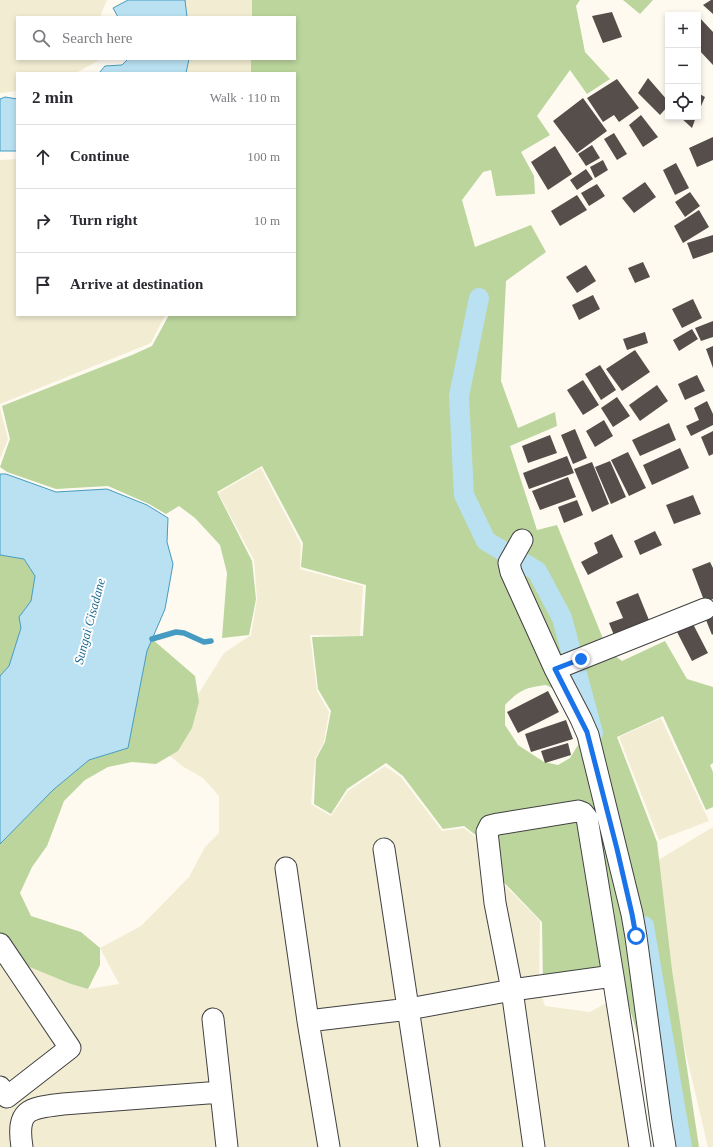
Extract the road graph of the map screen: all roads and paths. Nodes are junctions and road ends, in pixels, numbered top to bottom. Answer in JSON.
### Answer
{"nodes":[{"id":1,"x":522,"y":540,"type":"dead end"},
{"id":2,"x":705,"y":609,"type":"dead end"},
{"id":3,"x":558,"y":668,"type":"junction"},
{"id":4,"x":384,"y":849,"type":"dead end"},
{"id":5,"x":286,"y":868,"type":"dead end"},
{"id":6,"x":0,"y":944,"type":"edge"},
{"id":7,"x":613,"y":976,"type":"junction"},
{"id":8,"x":512,"y":990,"type":"junction"},
{"id":9,"x":409,"y":1009,"type":"junction"},
{"id":10,"x":213,"y":1019,"type":"dead end"},
{"id":11,"x":308,"y":1021,"type":"junction"},
{"id":12,"x":1,"y":1089,"type":"edge"},
{"id":13,"x":221,"y":1092,"type":"junction"},
{"id":14,"x":22,"y":1147,"type":"edge"},
{"id":15,"x":227,"y":1147,"type":"edge"},
{"id":16,"x":329,"y":1147,"type":"edge"},
{"id":17,"x":428,"y":1147,"type":"edge"},
{"id":18,"x":534,"y":1147,"type":"edge"},
{"id":19,"x":640,"y":1147,"type":"edge"},
{"id":20,"x":666,"y":1147,"type":"edge"}],
"edges":[{"from":1,"to":3,"type":"street"},
{"from":2,"to":3,"type":"street"},
{"from":3,"to":20,"type":"street"},
{"from":4,"to":9,"type":"street"},
{"from":5,"to":11,"type":"street"},
{"from":6,"to":12,"type":"street"},
{"from":7,"to":8,"type":"street"},
{"from":7,"to":8,"type":"street"},
{"from":7,"to":19,"type":"street"},
{"from":8,"to":9,"type":"street"},
{"from":8,"to":18,"type":"street"},
{"from":9,"to":11,"type":"street"},
{"from":9,"to":17,"type":"street"},
{"from":10,"to":13,"type":"street"},
{"from":11,"to":16,"type":"street"},
{"from":13,"to":14,"type":"street"},
{"from":13,"to":15,"type":"street"}]}
